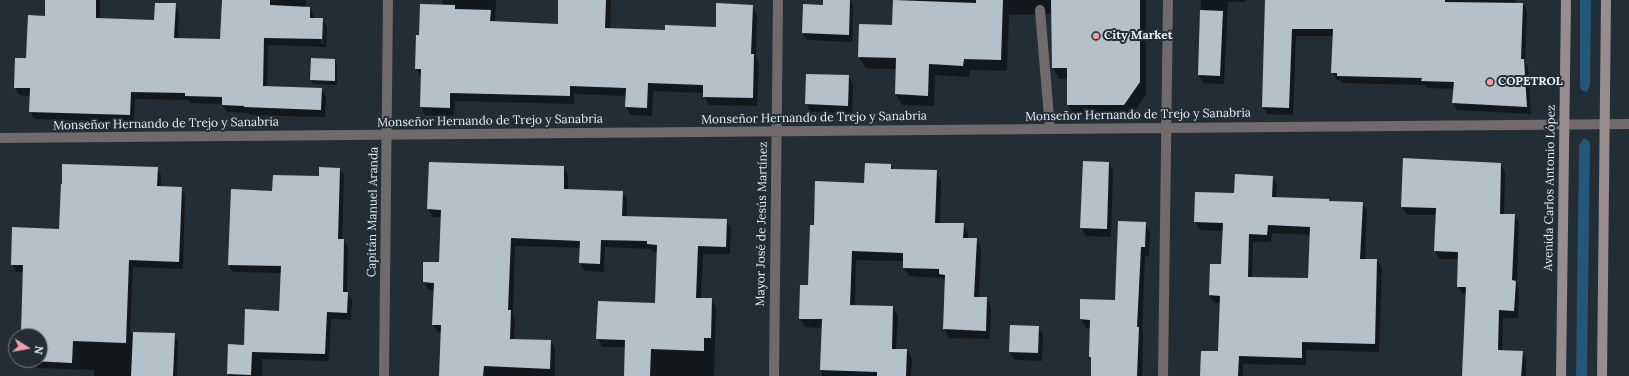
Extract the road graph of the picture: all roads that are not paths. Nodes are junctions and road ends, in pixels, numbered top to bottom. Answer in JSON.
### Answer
{"nodes":[{"id":1,"x":388,"y":0,"type":"edge"},
{"id":2,"x":778,"y":0,"type":"edge"},
{"id":3,"x":1168,"y":0,"type":"edge"},
{"id":4,"x":1566,"y":0,"type":"edge"},
{"id":5,"x":1606,"y":0,"type":"edge"},
{"id":6,"x":1040,"y":10,"type":"dead end"},
{"id":7,"x":1564,"y":124,"type":"junction"},
{"id":8,"x":1605,"y":124,"type":"junction"},
{"id":9,"x":1629,"y":124,"type":"edge"},
{"id":10,"x":1166,"y":128,"type":"junction"},
{"id":11,"x":1050,"y":129,"type":"junction"},
{"id":12,"x":776,"y":131,"type":"junction"},
{"id":13,"x":386,"y":135,"type":"junction"},
{"id":14,"x":0,"y":138,"type":"edge"},
{"id":15,"x":384,"y":376,"type":"edge"},
{"id":16,"x":774,"y":376,"type":"edge"},
{"id":17,"x":1163,"y":376,"type":"edge"},
{"id":18,"x":1561,"y":376,"type":"edge"},
{"id":19,"x":1602,"y":376,"type":"edge"}],
"edges":[{"from":1,"to":13,"type":"street","name":"Capitán Manuel Aranda"},
{"from":2,"to":12,"type":"street","name":"Mayor José de Jesús Martínez"},
{"from":3,"to":10,"type":"street"},
{"from":4,"to":7,"type":"main road","name":"Avenida Carlos Antonio López"},
{"from":5,"to":8,"type":"main road"},
{"from":6,"to":11,"type":"street"},
{"from":7,"to":8,"type":"street","name":"Monseñor Hernando de Trejo y Sanabria"},
{"from":7,"to":10,"type":"street","name":"Monseñor Hernando de Trejo y Sanabria"},
{"from":7,"to":18,"type":"main road","name":"Avenida Carlos Antonio López"},
{"from":8,"to":9,"type":"street","name":"Monseñor Hernando de Trejo y Sanabria"},
{"from":8,"to":19,"type":"main road"},
{"from":10,"to":11,"type":"street","name":"Monseñor Hernando de Trejo y Sanabria"},
{"from":10,"to":17,"type":"street"},
{"from":11,"to":12,"type":"street","name":"Monseñor Hernando de Trejo y Sanabria"},
{"from":12,"to":13,"type":"street","name":"Monseñor Hernando de Trejo y Sanabria"},
{"from":12,"to":16,"type":"street","name":"Mayor José de Jesús Martínez"},
{"from":13,"to":14,"type":"street","name":"Monseñor Hernando de Trejo y Sanabria"},
{"from":13,"to":15,"type":"street","name":"Capitán Manuel Aranda"}]}
